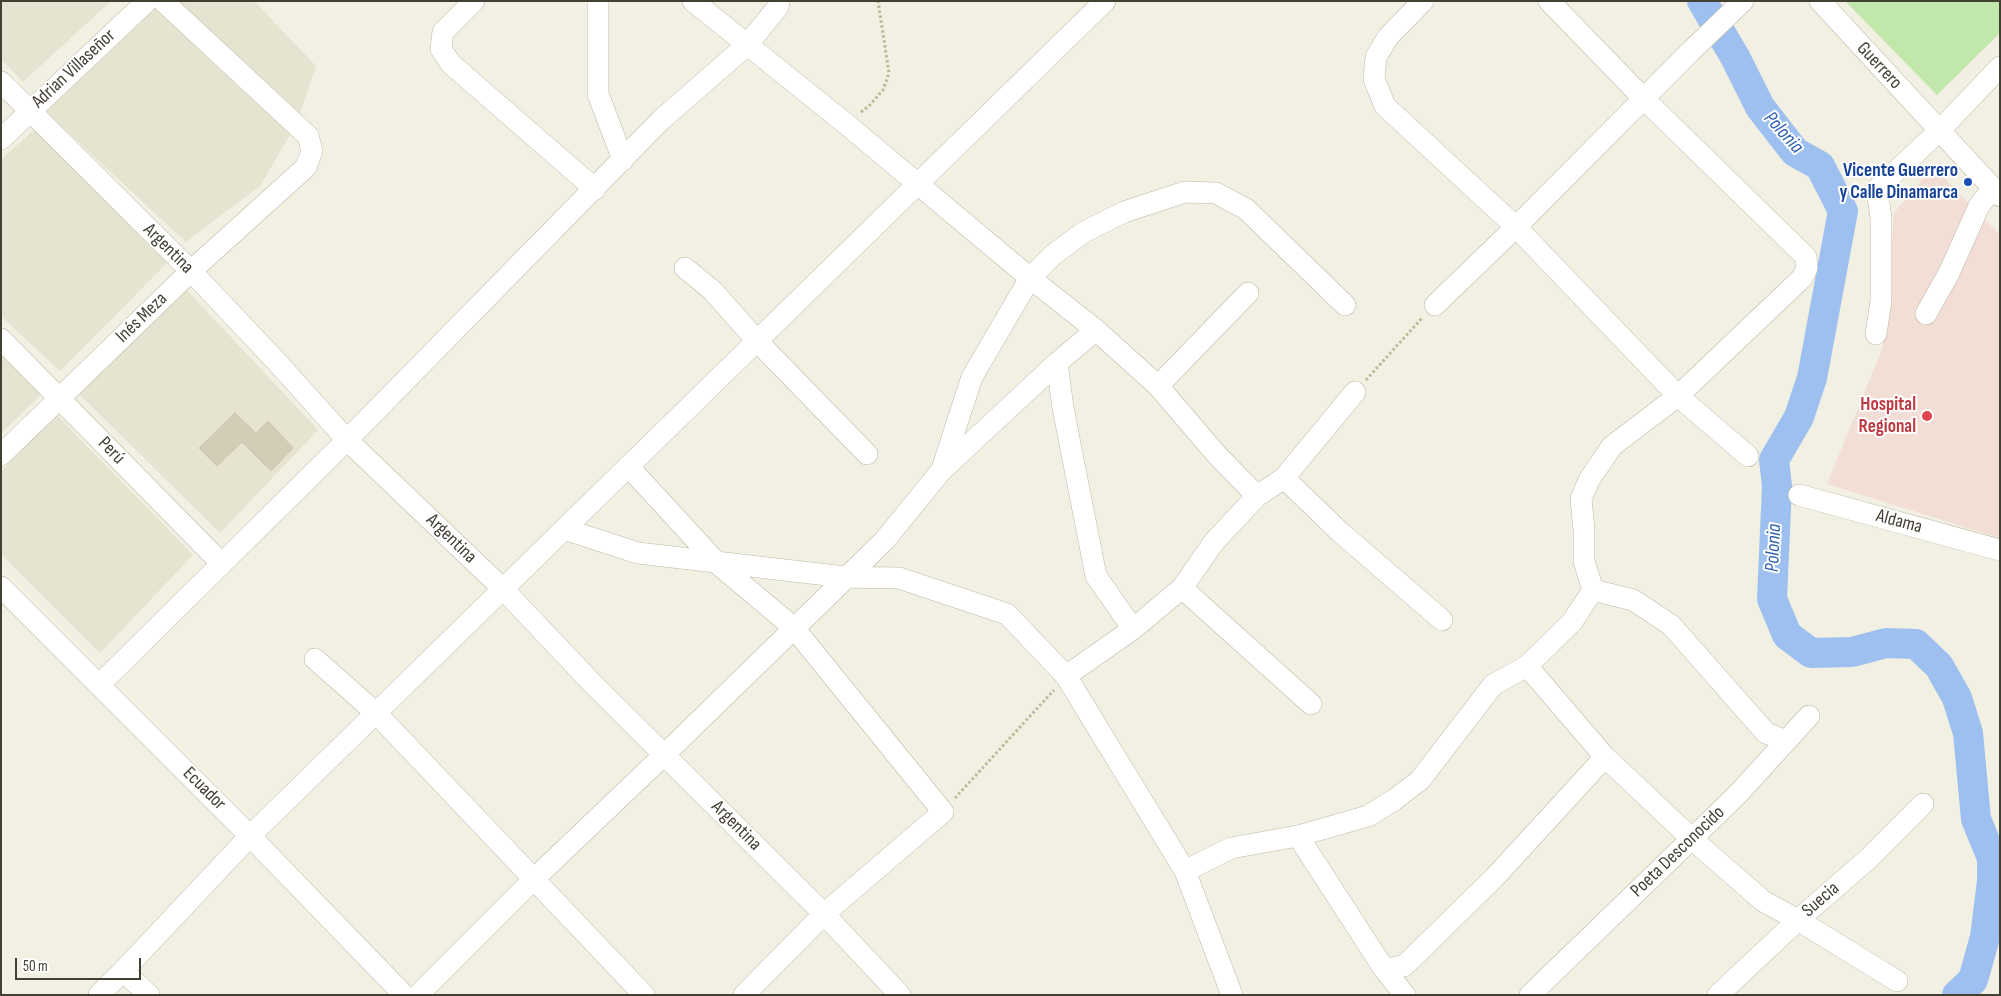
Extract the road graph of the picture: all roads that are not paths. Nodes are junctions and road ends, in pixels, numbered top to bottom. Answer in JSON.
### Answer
{"nodes":[{"id":1,"x":147,"y":1,"type":"edge"},
{"id":2,"x":163,"y":1,"type":"edge"},
{"id":3,"x":474,"y":1,"type":"edge"},
{"id":4,"x":598,"y":1,"type":"edge"},
{"id":5,"x":693,"y":1,"type":"edge"},
{"id":6,"x":779,"y":1,"type":"edge"},
{"id":7,"x":1105,"y":1,"type":"edge"},
{"id":8,"x":1423,"y":1,"type":"edge"},
{"id":9,"x":1549,"y":1,"type":"edge"},
{"id":10,"x":1820,"y":1,"type":"edge"},
{"id":11,"x":1740,"y":5,"type":"edge"},
{"id":12,"x":747,"y":45,"type":"junction"},
{"id":13,"x":2000,"y":67,"type":"edge"},
{"id":14,"x":1,"y":82,"type":"edge"},
{"id":15,"x":1644,"y":99,"type":"junction"},
{"id":16,"x":30,"y":110,"type":"junction"},
{"id":17,"x":1939,"y":131,"type":"junction"},
{"id":18,"x":1,"y":139,"type":"edge"},
{"id":19,"x":623,"y":160,"type":"junction"},
{"id":20,"x":918,"y":184,"type":"junction"},
{"id":21,"x":595,"y":189,"type":"junction"},
{"id":22,"x":1996,"y":192,"type":"edge"},
{"id":23,"x":1516,"y":228,"type":"junction"},
{"id":24,"x":685,"y":268,"type":"dead end"},
{"id":25,"x":191,"y":271,"type":"junction"},
{"id":26,"x":1030,"y":278,"type":"junction"},
{"id":27,"x":1248,"y":293,"type":"dead end"},
{"id":28,"x":1435,"y":305,"type":"road end"},
{"id":29,"x":1345,"y":306,"type":"dead end"},
{"id":30,"x":1926,"y":314,"type":"dead end"},
{"id":31,"x":1096,"y":330,"type":"junction"},
{"id":32,"x":1876,"y":334,"type":"dead end"},
{"id":33,"x":1,"y":339,"type":"edge"},
{"id":34,"x":757,"y":340,"type":"junction"},
{"id":35,"x":1057,"y":363,"type":"junction"},
{"id":36,"x":1158,"y":386,"type":"junction"},
{"id":37,"x":1355,"y":392,"type":"road end"},
{"id":38,"x":1678,"y":396,"type":"junction"},
{"id":39,"x":59,"y":398,"type":"junction"},
{"id":40,"x":347,"y":440,"type":"junction"},
{"id":41,"x":867,"y":454,"type":"dead end"},
{"id":42,"x":1,"y":455,"type":"edge"},
{"id":43,"x":1748,"y":456,"type":"dead end"},
{"id":44,"x":628,"y":466,"type":"junction"},
{"id":45,"x":941,"y":471,"type":"junction"},
{"id":46,"x":1284,"y":478,"type":"junction"},
{"id":47,"x":1798,"y":495,"type":"dead end"},
{"id":48,"x":1257,"y":496,"type":"junction"},
{"id":49,"x":564,"y":529,"type":"junction"},
{"id":50,"x":2000,"y":550,"type":"edge"},
{"id":51,"x":221,"y":563,"type":"junction"},
{"id":52,"x":718,"y":564,"type":"junction"},
{"id":53,"x":845,"y":577,"type":"junction"},
{"id":54,"x":1,"y":586,"type":"edge"},
{"id":55,"x":1182,"y":588,"type":"junction"},
{"id":56,"x":503,"y":589,"type":"junction"},
{"id":57,"x":1593,"y":590,"type":"junction"},
{"id":58,"x":1442,"y":620,"type":"dead end"},
{"id":59,"x":794,"y":628,"type":"junction"},
{"id":60,"x":1133,"y":630,"type":"junction"},
{"id":61,"x":315,"y":659,"type":"dead end"},
{"id":62,"x":1527,"y":666,"type":"junction"},
{"id":63,"x":1066,"y":676,"type":"junction"},
{"id":64,"x":99,"y":685,"type":"junction"},
{"id":65,"x":1311,"y":704,"type":"dead end"},
{"id":66,"x":376,"y":713,"type":"junction"},
{"id":67,"x":1809,"y":716,"type":"dead end"},
{"id":68,"x":1786,"y":741,"type":"junction"},
{"id":69,"x":665,"y":754,"type":"junction"},
{"id":70,"x":1605,"y":756,"type":"junction"},
{"id":71,"x":1923,"y":804,"type":"dead end"},
{"id":72,"x":250,"y":836,"type":"junction"},
{"id":73,"x":1298,"y":836,"type":"junction"},
{"id":74,"x":1692,"y":839,"type":"junction"},
{"id":75,"x":1185,"y":871,"type":"junction"},
{"id":76,"x":534,"y":879,"type":"junction"},
{"id":77,"x":824,"y":914,"type":"junction"},
{"id":78,"x":1798,"y":920,"type":"junction"},
{"id":79,"x":1384,"y":969,"type":"junction"},
{"id":80,"x":123,"y":971,"type":"junction"},
{"id":81,"x":1897,"y":981,"type":"dead end"},
{"id":82,"x":1542,"y":991,"type":"edge"},
{"id":83,"x":99,"y":995,"type":"edge"},
{"id":84,"x":149,"y":995,"type":"edge"},
{"id":85,"x":404,"y":995,"type":"edge"},
{"id":86,"x":418,"y":995,"type":"edge"},
{"id":87,"x":644,"y":995,"type":"edge"},
{"id":88,"x":744,"y":995,"type":"edge"},
{"id":89,"x":900,"y":995,"type":"edge"},
{"id":90,"x":1232,"y":995,"type":"edge"},
{"id":91,"x":1405,"y":995,"type":"edge"},
{"id":92,"x":1718,"y":995,"type":"edge"}],
"edges":[{"from":1,"to":16,"type":"street","name":"Adrian Villaseñor"},
{"from":2,"to":25,"type":"street","name":"Inés Meza"},
{"from":3,"to":21,"type":"street"},
{"from":4,"to":19,"type":"street"},
{"from":5,"to":12,"type":"street"},
{"from":6,"to":12,"type":"street"},
{"from":7,"to":20,"type":"street"},
{"from":8,"to":23,"type":"street"},
{"from":9,"to":15,"type":"street"},
{"from":10,"to":17,"type":"street","name":"Guerrero"},
{"from":11,"to":15,"type":"street"},
{"from":12,"to":19,"type":"street"},
{"from":12,"to":20,"type":"street"},
{"from":13,"to":17,"type":"street"},
{"from":14,"to":16,"type":"street","name":"Argentina"},
{"from":15,"to":23,"type":"street"},
{"from":15,"to":38,"type":"street"},
{"from":16,"to":18,"type":"street","name":"Adrian Villaseñor"},
{"from":16,"to":25,"type":"street","name":"Argentina"},
{"from":17,"to":22,"type":"street","name":"Guerrero"},
{"from":17,"to":32,"type":"street"},
{"from":19,"to":21,"type":"street"},
{"from":20,"to":26,"type":"street"},
{"from":20,"to":34,"type":"street"},
{"from":21,"to":40,"type":"street"},
{"from":22,"to":30,"type":"street"},
{"from":23,"to":28,"type":"street"},
{"from":23,"to":38,"type":"street"},
{"from":24,"to":34,"type":"street"},
{"from":25,"to":39,"type":"street","name":"Inés Meza"},
{"from":25,"to":40,"type":"street","name":"Argentina"},
{"from":26,"to":29,"type":"street"},
{"from":26,"to":31,"type":"street"},
{"from":26,"to":45,"type":"street"},
{"from":27,"to":36,"type":"street"},
{"from":31,"to":35,"type":"street"},
{"from":31,"to":36,"type":"street"},
{"from":33,"to":39,"type":"street","name":"Perú"},
{"from":34,"to":41,"type":"street"},
{"from":34,"to":44,"type":"street"},
{"from":35,"to":45,"type":"street"},
{"from":35,"to":60,"type":"street"},
{"from":36,"to":48,"type":"street"},
{"from":37,"to":46,"type":"street"},
{"from":38,"to":43,"type":"street"},
{"from":38,"to":57,"type":"street"},
{"from":39,"to":42,"type":"street","name":"Inés Meza"},
{"from":39,"to":51,"type":"street","name":"Perú"},
{"from":40,"to":51,"type":"street"},
{"from":40,"to":56,"type":"street","name":"Argentina"},
{"from":44,"to":49,"type":"street"},
{"from":44,"to":52,"type":"street"},
{"from":45,"to":53,"type":"street"},
{"from":46,"to":48,"type":"street"},
{"from":46,"to":58,"type":"street"},
{"from":47,"to":50,"type":"street","name":"Aldama"},
{"from":48,"to":55,"type":"street"},
{"from":49,"to":52,"type":"street"},
{"from":49,"to":56,"type":"street"},
{"from":51,"to":64,"type":"street"},
{"from":52,"to":53,"type":"street"},
{"from":52,"to":59,"type":"street"},
{"from":53,"to":59,"type":"street"},
{"from":53,"to":63,"type":"street"},
{"from":54,"to":64,"type":"street","name":"Ecuador"},
{"from":55,"to":60,"type":"street"},
{"from":55,"to":65,"type":"street"},
{"from":56,"to":66,"type":"street"},
{"from":56,"to":69,"type":"street","name":"Argentina"},
{"from":57,"to":62,"type":"street"},
{"from":57,"to":68,"type":"street"},
{"from":59,"to":69,"type":"street"},
{"from":59,"to":77,"type":"street"},
{"from":60,"to":63,"type":"street"},
{"from":61,"to":66,"type":"street"},
{"from":62,"to":70,"type":"street"},
{"from":62,"to":73,"type":"street"},
{"from":63,"to":75,"type":"street"},
{"from":64,"to":72,"type":"street","name":"Ecuador"},
{"from":66,"to":72,"type":"street"},
{"from":66,"to":76,"type":"street"},
{"from":67,"to":68,"type":"street","name":"Poeta Desconocido"},
{"from":68,"to":74,"type":"street","name":"Poeta Desconocido"},
{"from":69,"to":76,"type":"street"},
{"from":69,"to":77,"type":"street","name":"Argentina"},
{"from":70,"to":74,"type":"street"},
{"from":70,"to":79,"type":"street"},
{"from":71,"to":78,"type":"street","name":"Suecia"},
{"from":72,"to":80,"type":"street"},
{"from":72,"to":85,"type":"street","name":"Ecuador"},
{"from":73,"to":75,"type":"street"},
{"from":73,"to":79,"type":"street"},
{"from":74,"to":78,"type":"street"},
{"from":74,"to":82,"type":"street","name":"Poeta Desconocido"},
{"from":75,"to":90,"type":"street"},
{"from":76,"to":86,"type":"street"},
{"from":76,"to":87,"type":"street"},
{"from":77,"to":88,"type":"street"},
{"from":77,"to":89,"type":"street","name":"Argentina"},
{"from":78,"to":81,"type":"street"},
{"from":78,"to":92,"type":"street","name":"Suecia"},
{"from":79,"to":91,"type":"street"},
{"from":80,"to":83,"type":"street"},
{"from":80,"to":84,"type":"street"}]}
